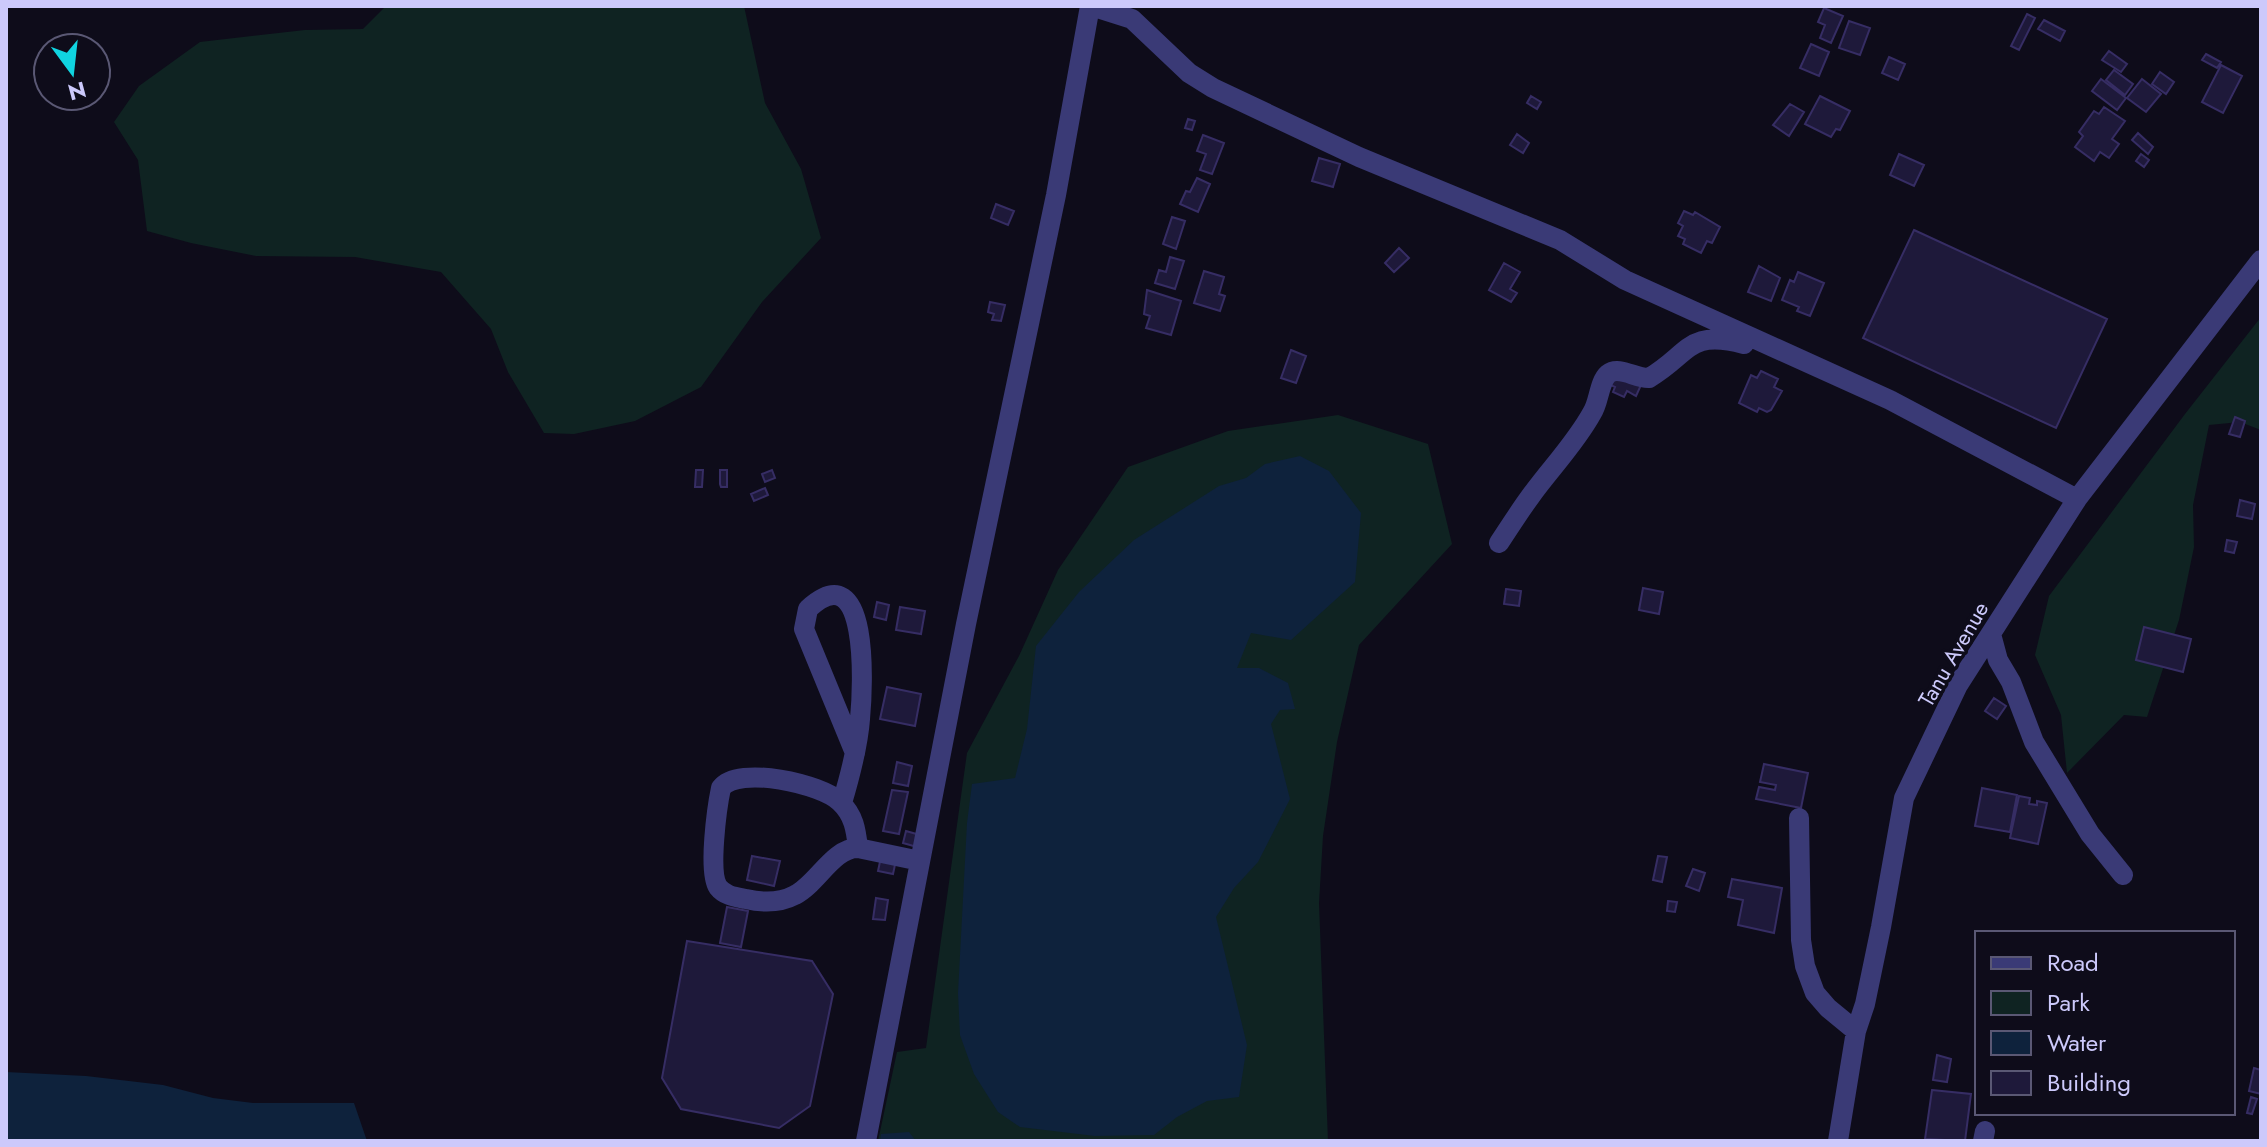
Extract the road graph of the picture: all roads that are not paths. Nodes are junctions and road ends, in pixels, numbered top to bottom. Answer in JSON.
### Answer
{"nodes":[{"id":1,"x":1090,"y":6,"type":"edge"},
{"id":2,"x":2261,"y":260,"type":"edge"},
{"id":3,"x":1772,"y":346,"type":"junction"},
{"id":4,"x":2077,"y":499,"type":"junction"},
{"id":5,"x":1499,"y":543,"type":"dead end"},
{"id":6,"x":1991,"y":634,"type":"junction"},
{"id":7,"x":855,"y":753,"type":"junction"},
{"id":8,"x":842,"y":803,"type":"junction"},
{"id":9,"x":1799,"y":818,"type":"dead end"},
{"id":10,"x":858,"y":848,"type":"junction"},
{"id":11,"x":920,"y":861,"type":"junction"},
{"id":12,"x":2123,"y":875,"type":"dead end"},
{"id":13,"x":1856,"y":1031,"type":"junction"},
{"id":14,"x":866,"y":1141,"type":"edge"},
{"id":15,"x":1838,"y":1141,"type":"edge"}],
"edges":[{"from":1,"to":3,"type":"street"},
{"from":1,"to":11,"type":"street"},
{"from":2,"to":4,"type":"street","name":"Tanu Avenue"},
{"from":3,"to":4,"type":"street"},
{"from":3,"to":5,"type":"street"},
{"from":4,"to":6,"type":"street","name":"Tanu Avenue"},
{"from":6,"to":12,"type":"street"},
{"from":6,"to":13,"type":"street","name":"Tanu Avenue"},
{"from":7,"to":7,"type":"street"},
{"from":7,"to":8,"type":"street"},
{"from":8,"to":10,"type":"street"},
{"from":8,"to":10,"type":"street"},
{"from":9,"to":13,"type":"street"},
{"from":10,"to":11,"type":"street"},
{"from":11,"to":14,"type":"street"},
{"from":13,"to":15,"type":"street","name":"Tanu Avenue"}]}
